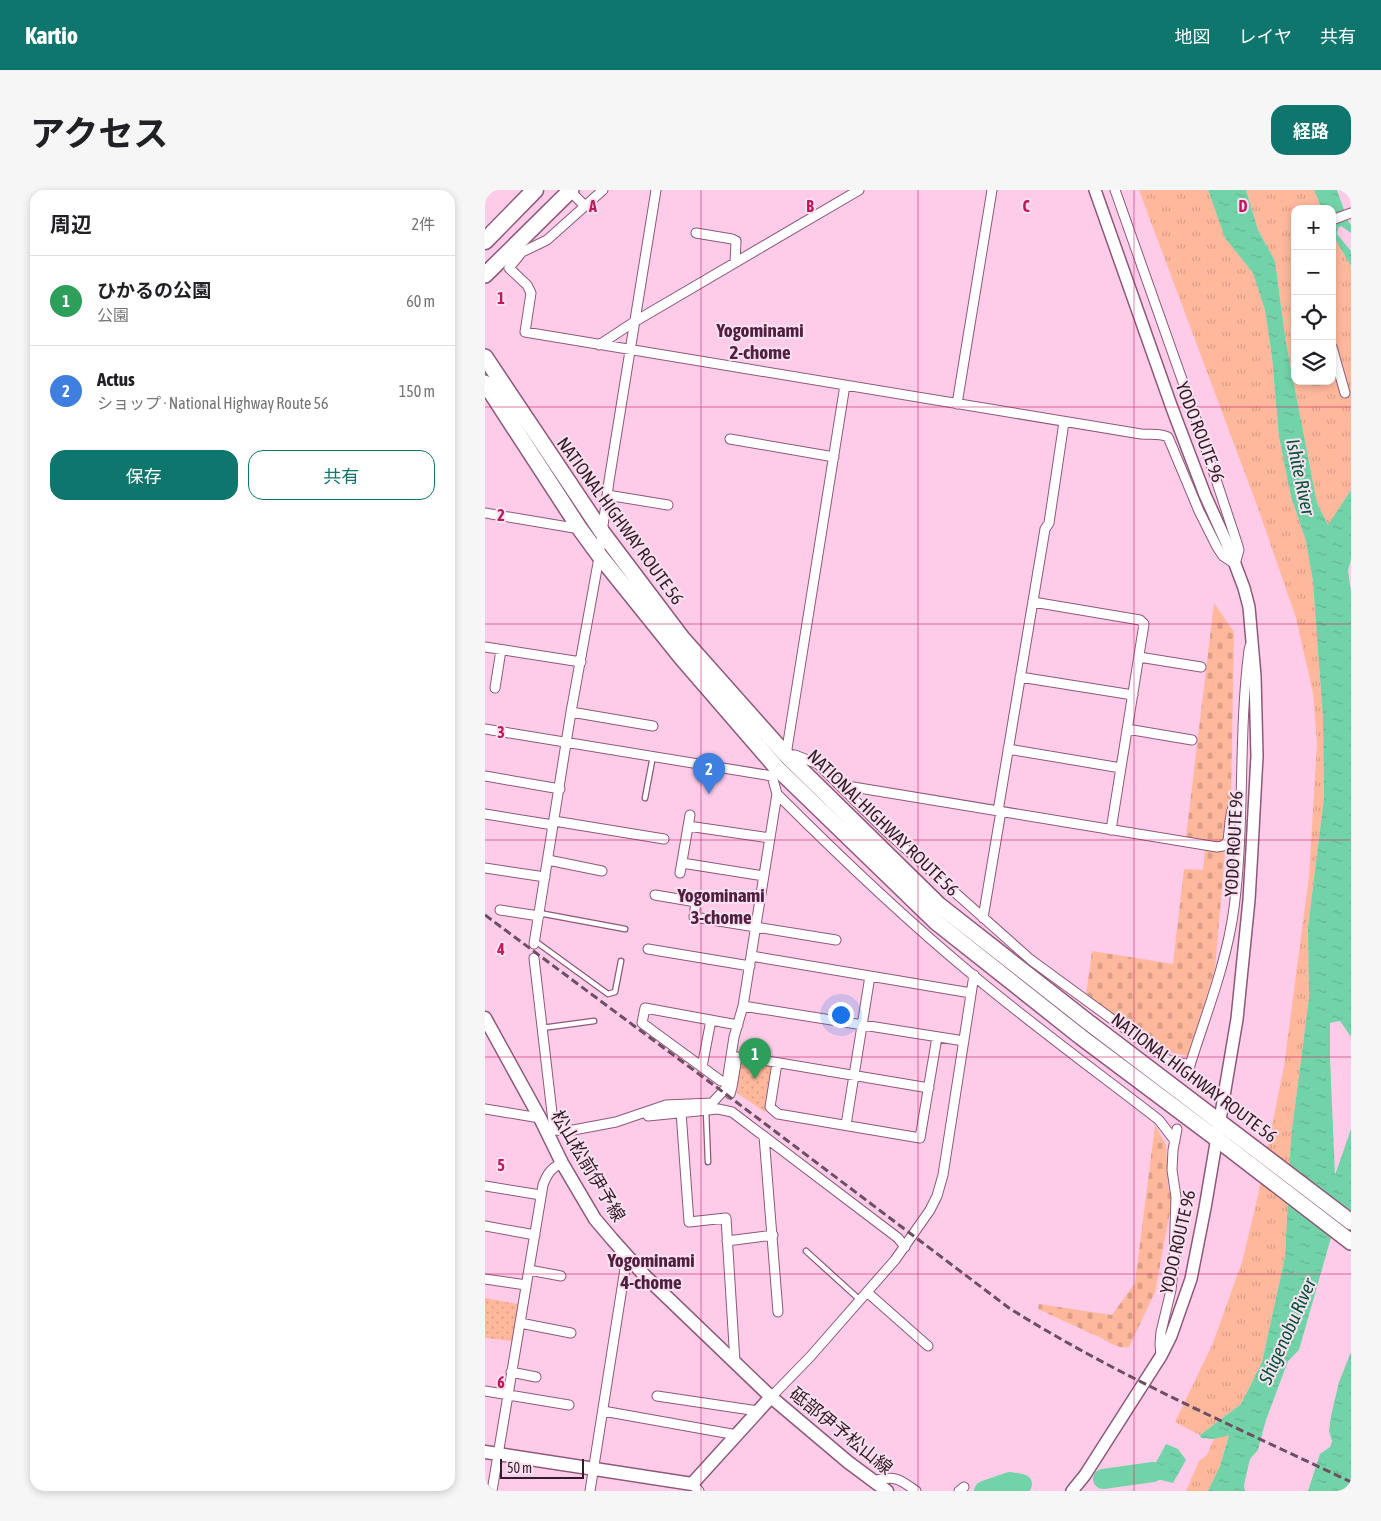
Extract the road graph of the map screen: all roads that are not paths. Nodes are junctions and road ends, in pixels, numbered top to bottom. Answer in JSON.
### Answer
{"nodes":[{"id":1,"x":535,"y":190,"type":"edge"},
{"id":2,"x":571,"y":190,"type":"edge"},
{"id":3,"x":603,"y":190,"type":"edge"},
{"id":4,"x":656,"y":190,"type":"edge"},
{"id":5,"x":859,"y":190,"type":"edge"},
{"id":6,"x":992,"y":190,"type":"edge"},
{"id":7,"x":1095,"y":190,"type":"edge"},
{"id":8,"x":1115,"y":190,"type":"edge"},
{"id":9,"x":585,"y":206,"type":"junction"},
{"id":10,"x":1351,"y":214,"type":"edge"},
{"id":11,"x":1336,"y":219,"type":"edge"},
{"id":12,"x":696,"y":233,"type":"dead end"},
{"id":13,"x":485,"y":241,"type":"edge"},
{"id":14,"x":735,"y":262,"type":"junction"},
{"id":15,"x":485,"y":275,"type":"edge"},
{"id":16,"x":634,"y":322,"type":"junction"},
{"id":17,"x":599,"y":345,"type":"junction"},
{"id":18,"x":630,"y":350,"type":"junction"},
{"id":19,"x":485,"y":357,"type":"edge"},
{"id":20,"x":1336,"y":361,"type":"edge"},
{"id":21,"x":485,"y":383,"type":"edge"},
{"id":22,"x":845,"y":385,"type":"junction"},
{"id":23,"x":1345,"y":393,"type":"dead end"},
{"id":24,"x":957,"y":404,"type":"junction"},
{"id":25,"x":1064,"y":422,"type":"junction"},
{"id":26,"x":730,"y":439,"type":"dead end"},
{"id":27,"x":834,"y":457,"type":"junction"},
{"id":28,"x":607,"y":495,"type":"junction"},
{"id":29,"x":668,"y":505,"type":"dead end"},
{"id":30,"x":485,"y":514,"type":"edge"},
{"id":31,"x":580,"y":529,"type":"junction"},
{"id":32,"x":602,"y":532,"type":"junction"},
{"id":33,"x":599,"y":555,"type":"junction"},
{"id":34,"x":1235,"y":564,"type":"junction"},
{"id":35,"x":1033,"y":602,"type":"junction"},
{"id":36,"x":1253,"y":642,"type":"junction"},
{"id":37,"x":485,"y":647,"type":"edge"},
{"id":38,"x":501,"y":650,"type":"junction"},
{"id":39,"x":1139,"y":657,"type":"junction"},
{"id":40,"x":581,"y":662,"type":"junction"},
{"id":41,"x":1201,"y":667,"type":"dead end"},
{"id":42,"x":1020,"y":677,"type":"junction"},
{"id":43,"x":495,"y":688,"type":"dead end"},
{"id":44,"x":1133,"y":696,"type":"junction"},
{"id":45,"x":571,"y":712,"type":"junction"},
{"id":46,"x":653,"y":726,"type":"dead end"},
{"id":47,"x":485,"y":729,"type":"edge"},
{"id":48,"x":1127,"y":729,"type":"junction"},
{"id":49,"x":1192,"y":740,"type":"dead end"},
{"id":50,"x":567,"y":742,"type":"junction"},
{"id":51,"x":1008,"y":749,"type":"junction"},
{"id":52,"x":786,"y":755,"type":"junction"},
{"id":53,"x":653,"y":756,"type":"junction"},
{"id":54,"x":1121,"y":768,"type":"junction"},
{"id":55,"x":774,"y":771,"type":"junction"},
{"id":56,"x":485,"y":776,"type":"edge"},
{"id":57,"x":841,"y":785,"type":"junction"},
{"id":58,"x":560,"y":789,"type":"junction"},
{"id":59,"x":777,"y":794,"type":"junction"},
{"id":60,"x":1240,"y":796,"type":"junction"},
{"id":61,"x":645,"y":798,"type":"dead end"},
{"id":62,"x":999,"y":811,"type":"junction"},
{"id":63,"x":485,"y":814,"type":"edge"},
{"id":64,"x":690,"y":815,"type":"dead end"},
{"id":65,"x":554,"y":823,"type":"junction"},
{"id":66,"x":689,"y":826,"type":"junction"},
{"id":67,"x":1111,"y":830,"type":"junction"},
{"id":68,"x":770,"y":838,"type":"junction"},
{"id":69,"x":664,"y":839,"type":"dead end"},
{"id":70,"x":548,"y":860,"type":"junction"},
{"id":71,"x":682,"y":863,"type":"junction"},
{"id":72,"x":485,"y":868,"type":"edge"},
{"id":73,"x":603,"y":871,"type":"dead end"},
{"id":74,"x":680,"y":873,"type":"dead end"},
{"id":75,"x":764,"y":876,"type":"junction"},
{"id":76,"x":545,"y":877,"type":"junction"},
{"id":77,"x":655,"y":895,"type":"dead end"},
{"id":78,"x":500,"y":910,"type":"dead end"},
{"id":79,"x":539,"y":915,"type":"junction"},
{"id":80,"x":983,"y":918,"type":"junction"},
{"id":81,"x":756,"y":927,"type":"junction"},
{"id":82,"x":625,"y":929,"type":"dead end"},
{"id":83,"x":837,"y":940,"type":"dead end"},
{"id":84,"x":534,"y":942,"type":"joint"},
{"id":85,"x":648,"y":949,"type":"dead end"},
{"id":86,"x":751,"y":956,"type":"junction"},
{"id":87,"x":534,"y":958,"type":"dead end"},
{"id":88,"x":621,"y":961,"type":"dead end"},
{"id":89,"x":750,"y":966,"type":"junction"},
{"id":90,"x":974,"y":975,"type":"junction"},
{"id":91,"x":870,"y":976,"type":"junction"},
{"id":92,"x":971,"y":993,"type":"junction"},
{"id":93,"x":743,"y":1006,"type":"junction"},
{"id":94,"x":485,"y":1018,"type":"edge"},
{"id":95,"x":711,"y":1020,"type":"junction"},
{"id":96,"x":594,"y":1021,"type":"dead end"},
{"id":97,"x":739,"y":1023,"type":"junction"},
{"id":98,"x":862,"y":1025,"type":"junction"},
{"id":99,"x":543,"y":1028,"type":"junction"},
{"id":100,"x":937,"y":1037,"type":"junction"},
{"id":101,"x":964,"y":1041,"type":"junction"},
{"id":102,"x":744,"y":1057,"type":"dead end"},
{"id":103,"x":777,"y":1063,"type":"junction"},
{"id":104,"x":1190,"y":1066,"type":"junction"},
{"id":105,"x":702,"y":1067,"type":"junction"},
{"id":106,"x":854,"y":1075,"type":"junction"},
{"id":107,"x":1189,"y":1077,"type":"dead end"},
{"id":108,"x":721,"y":1081,"type":"dead end"},
{"id":109,"x":929,"y":1088,"type":"junction"},
{"id":110,"x":727,"y":1102,"type":"junction"},
{"id":111,"x":485,"y":1109,"type":"edge"},
{"id":112,"x":706,"y":1110,"type":"junction"},
{"id":113,"x":681,"y":1112,"type":"junction"},
{"id":114,"x":540,"y":1118,"type":"junction"},
{"id":115,"x":627,"y":1119,"type":"junction"},
{"id":116,"x":1225,"y":1124,"type":"junction"},
{"id":117,"x":846,"y":1125,"type":"junction"},
{"id":118,"x":1177,"y":1130,"type":"dead end"},
{"id":119,"x":551,"y":1132,"type":"junction"},
{"id":120,"x":765,"y":1136,"type":"junction"},
{"id":121,"x":1175,"y":1141,"type":"junction"},
{"id":122,"x":1222,"y":1143,"type":"junction"},
{"id":123,"x":709,"y":1162,"type":"dead end"},
{"id":124,"x":562,"y":1163,"type":"junction"},
{"id":125,"x":485,"y":1186,"type":"edge"},
{"id":126,"x":541,"y":1195,"type":"junction"},
{"id":127,"x":1351,"y":1222,"type":"edge"},
{"id":128,"x":485,"y":1226,"type":"edge"},
{"id":129,"x":535,"y":1235,"type":"junction"},
{"id":130,"x":773,"y":1235,"type":"junction"},
{"id":131,"x":727,"y":1241,"type":"junction"},
{"id":132,"x":1351,"y":1242,"type":"edge"},
{"id":133,"x":905,"y":1247,"type":"junction"},
{"id":134,"x":806,"y":1251,"type":"dead end"},
{"id":135,"x":627,"y":1256,"type":"junction"},
{"id":136,"x":529,"y":1270,"type":"junction"},
{"id":137,"x":561,"y":1276,"type":"dead end"},
{"id":138,"x":485,"y":1279,"type":"edge"},
{"id":139,"x":526,"y":1285,"type":"junction"},
{"id":140,"x":867,"y":1293,"type":"junction"},
{"id":141,"x":860,"y":1301,"type":"junction"},
{"id":142,"x":778,"y":1312,"type":"dead end"},
{"id":143,"x":520,"y":1323,"type":"junction"},
{"id":144,"x":571,"y":1333,"type":"dead end"},
{"id":145,"x":929,"y":1346,"type":"dead end"},
{"id":146,"x":1161,"y":1356,"type":"junction"},
{"id":147,"x":735,"y":1362,"type":"junction"},
{"id":148,"x":511,"y":1372,"type":"junction"},
{"id":149,"x":536,"y":1377,"type":"dead end"},
{"id":150,"x":485,"y":1391,"type":"edge"},
{"id":151,"x":508,"y":1395,"type":"junction"},
{"id":152,"x":657,"y":1396,"type":"dead end"},
{"id":153,"x":771,"y":1397,"type":"junction"},
{"id":154,"x":569,"y":1405,"type":"dead end"},
{"id":155,"x":603,"y":1411,"type":"junction"},
{"id":156,"x":758,"y":1411,"type":"junction"},
{"id":157,"x":666,"y":1422,"type":"junction"},
{"id":158,"x":664,"y":1433,"type":"dead end"},
{"id":159,"x":737,"y":1434,"type":"junction"},
{"id":160,"x":491,"y":1453,"type":"edge"},
{"id":161,"x":594,"y":1468,"type":"junction"},
{"id":162,"x":874,"y":1481,"type":"junction"},
{"id":163,"x":692,"y":1487,"type":"edge"},
{"id":164,"x":492,"y":1491,"type":"edge"},
{"id":165,"x":590,"y":1491,"type":"edge"},
{"id":166,"x":887,"y":1491,"type":"edge"},
{"id":167,"x":917,"y":1491,"type":"edge"},
{"id":168,"x":1072,"y":1491,"type":"edge"}],
"edges":[{"from":1,"to":13,"type":"highway"},
{"from":2,"to":9,"type":"street"},
{"from":2,"to":15,"type":"highway"},
{"from":3,"to":9,"type":"street"},
{"from":4,"to":16,"type":"street"},
{"from":5,"to":14,"type":"street"},
{"from":6,"to":24,"type":"street"},
{"from":7,"to":34,"type":"street","name":"YODO ROUTE 96"},
{"from":8,"to":34,"type":"street"},
{"from":9,"to":17,"type":"street"},
{"from":10,"to":11,"type":"street"},
{"from":12,"to":14,"type":"street"},
{"from":14,"to":16,"type":"street"},
{"from":16,"to":17,"type":"street"},
{"from":16,"to":18,"type":"street"},
{"from":17,"to":18,"type":"street"},
{"from":18,"to":22,"type":"street"},
{"from":18,"to":28,"type":"street"},
{"from":19,"to":32,"type":"highway","name":"NATIONAL HIGHWAY ROUTE 56"},
{"from":20,"to":23,"type":"street"},
{"from":21,"to":31,"type":"highway","name":"NATIONAL HIGHWAY ROUTE 56"},
{"from":22,"to":24,"type":"street"},
{"from":22,"to":27,"type":"street"},
{"from":24,"to":25,"type":"street"},
{"from":25,"to":34,"type":"street"},
{"from":25,"to":35,"type":"street"},
{"from":26,"to":27,"type":"street"},
{"from":27,"to":52,"type":"street"},
{"from":28,"to":29,"type":"street"},
{"from":28,"to":32,"type":"street"},
{"from":30,"to":31,"type":"street"},
{"from":31,"to":33,"type":"highway","name":"NATIONAL HIGHWAY ROUTE 56"},
{"from":32,"to":33,"type":"street"},
{"from":32,"to":52,"type":"highway","name":"NATIONAL HIGHWAY ROUTE 56"},
{"from":33,"to":40,"type":"street"},
{"from":33,"to":55,"type":"highway","name":"NATIONAL HIGHWAY ROUTE 56"},
{"from":34,"to":36,"type":"street","name":"YODO ROUTE 96"},
{"from":35,"to":39,"type":"street"},
{"from":35,"to":42,"type":"street"},
{"from":36,"to":60,"type":"street"},
{"from":36,"to":116,"type":"street","name":"YODO ROUTE 96"},
{"from":37,"to":38,"type":"street"},
{"from":38,"to":40,"type":"street"},
{"from":38,"to":43,"type":"street"},
{"from":39,"to":41,"type":"street"},
{"from":39,"to":44,"type":"street"},
{"from":40,"to":45,"type":"street"},
{"from":42,"to":44,"type":"street"},
{"from":42,"to":51,"type":"street"},
{"from":44,"to":48,"type":"street"},
{"from":45,"to":46,"type":"street"},
{"from":45,"to":50,"type":"street"},
{"from":47,"to":50,"type":"street"},
{"from":48,"to":49,"type":"street"},
{"from":48,"to":54,"type":"street"},
{"from":50,"to":53,"type":"street"},
{"from":50,"to":58,"type":"street"},
{"from":51,"to":54,"type":"street"},
{"from":51,"to":62,"type":"street"},
{"from":52,"to":57,"type":"street"},
{"from":52,"to":116,"type":"highway","name":"NATIONAL HIGHWAY ROUTE 56"},
{"from":53,"to":55,"type":"street"},
{"from":53,"to":61,"type":"lane"},
{"from":54,"to":67,"type":"street"},
{"from":55,"to":59,"type":"street"},
{"from":55,"to":122,"type":"highway","name":"NATIONAL HIGHWAY ROUTE 56"},
{"from":56,"to":58,"type":"street"},
{"from":57,"to":62,"type":"street"},
{"from":57,"to":80,"type":"street"},
{"from":58,"to":65,"type":"street"},
{"from":59,"to":68,"type":"street"},
{"from":59,"to":90,"type":"street"},
{"from":60,"to":67,"type":"street"},
{"from":60,"to":104,"type":"street"},
{"from":62,"to":67,"type":"street"},
{"from":62,"to":80,"type":"street"},
{"from":63,"to":65,"type":"street"},
{"from":64,"to":66,"type":"street"},
{"from":65,"to":69,"type":"street"},
{"from":65,"to":70,"type":"street"},
{"from":66,"to":68,"type":"street"},
{"from":66,"to":71,"type":"street"},
{"from":68,"to":75,"type":"street"},
{"from":70,"to":73,"type":"street"},
{"from":70,"to":76,"type":"street"},
{"from":71,"to":74,"type":"street"},
{"from":71,"to":75,"type":"street"},
{"from":72,"to":76,"type":"street"},
{"from":75,"to":81,"type":"street"},
{"from":76,"to":79,"type":"street"},
{"from":77,"to":81,"type":"street"},
{"from":78,"to":79,"type":"street"},
{"from":79,"to":82,"type":"lane"},
{"from":79,"to":84,"type":"street"},
{"from":80,"to":104,"type":"street"},
{"from":81,"to":83,"type":"street"},
{"from":81,"to":86,"type":"street"},
{"from":84,"to":88,"type":"lane"},
{"from":85,"to":89,"type":"street"},
{"from":86,"to":89,"type":"street"},
{"from":86,"to":91,"type":"street"},
{"from":87,"to":99,"type":"street"},
{"from":89,"to":93,"type":"street"},
{"from":90,"to":92,"type":"street"},
{"from":90,"to":121,"type":"street"},
{"from":91,"to":92,"type":"street"},
{"from":91,"to":98,"type":"street"},
{"from":92,"to":101,"type":"street"},
{"from":93,"to":97,"type":"street"},
{"from":93,"to":98,"type":"street"},
{"from":94,"to":114,"type":"main road","name":"松山松前伊予線"},
{"from":95,"to":97,"type":"street"},
{"from":95,"to":105,"type":"street"},
{"from":95,"to":105,"type":"street"},
{"from":96,"to":99,"type":"lane"},
{"from":97,"to":110,"type":"street"},
{"from":97,"to":115,"type":"street"},
{"from":98,"to":100,"type":"street"},
{"from":98,"to":106,"type":"street"},
{"from":99,"to":119,"type":"street"},
{"from":100,"to":101,"type":"street"},
{"from":100,"to":109,"type":"street"},
{"from":101,"to":133,"type":"street"},
{"from":102,"to":103,"type":"street"},
{"from":103,"to":106,"type":"street"},
{"from":103,"to":117,"type":"street"},
{"from":104,"to":107,"type":"street"},
{"from":105,"to":108,"type":"street"},
{"from":106,"to":109,"type":"street"},
{"from":106,"to":117,"type":"street"},
{"from":109,"to":117,"type":"street"},
{"from":110,"to":112,"type":"street"},
{"from":110,"to":120,"type":"street"},
{"from":111,"to":114,"type":"street"},
{"from":112,"to":113,"type":"street"},
{"from":112,"to":123,"type":"lane"},
{"from":113,"to":115,"type":"street"},
{"from":113,"to":131,"type":"street"},
{"from":114,"to":119,"type":"main road","name":"松山松前伊予線"},
{"from":115,"to":119,"type":"street"},
{"from":116,"to":122,"type":"street","name":"YODO ROUTE 96"},
{"from":116,"to":127,"type":"highway","name":"NATIONAL HIGHWAY ROUTE 56"},
{"from":118,"to":121,"type":"street"},
{"from":119,"to":124,"type":"main road","name":"松山松前伊予線"},
{"from":120,"to":130,"type":"street"},
{"from":120,"to":133,"type":"street"},
{"from":121,"to":146,"type":"street"},
{"from":122,"to":132,"type":"highway","name":"NATIONAL HIGHWAY ROUTE 56"},
{"from":122,"to":146,"type":"street","name":"YODO ROUTE 96"},
{"from":124,"to":126,"type":"street"},
{"from":124,"to":135,"type":"main road","name":"松山松前伊予線"},
{"from":125,"to":126,"type":"street"},
{"from":126,"to":129,"type":"street"},
{"from":128,"to":129,"type":"street"},
{"from":129,"to":136,"type":"street"},
{"from":130,"to":131,"type":"street"},
{"from":130,"to":142,"type":"street"},
{"from":131,"to":147,"type":"street"},
{"from":133,"to":140,"type":"street"},
{"from":134,"to":141,"type":"lane"},
{"from":135,"to":147,"type":"main road","name":"松山松前伊予線"},
{"from":135,"to":155,"type":"street"},
{"from":136,"to":137,"type":"street"},
{"from":136,"to":139,"type":"street"},
{"from":138,"to":139,"type":"street"},
{"from":139,"to":143,"type":"street"},
{"from":140,"to":141,"type":"street"},
{"from":140,"to":145,"type":"street"},
{"from":141,"to":153,"type":"street"},
{"from":143,"to":144,"type":"street"},
{"from":143,"to":148,"type":"street"},
{"from":146,"to":168,"type":"street","name":"YODO ROUTE 96"},
{"from":147,"to":153,"type":"main road","name":"松山松前伊予線"},
{"from":148,"to":149,"type":"street"},
{"from":148,"to":151,"type":"street"},
{"from":150,"to":151,"type":"street"},
{"from":151,"to":154,"type":"street"},
{"from":151,"to":160,"type":"street"},
{"from":152,"to":156,"type":"street"},
{"from":153,"to":156,"type":"main road","name":"砥部伊予松山線"},
{"from":153,"to":162,"type":"main road","name":"砥部伊予松山線"},
{"from":155,"to":157,"type":"street"},
{"from":155,"to":161,"type":"street"},
{"from":156,"to":159,"type":"main road","name":"砥部伊予松山線"},
{"from":157,"to":158,"type":"street"},
{"from":157,"to":159,"type":"street"},
{"from":159,"to":163,"type":"main road","name":"砥部伊予松山線"},
{"from":160,"to":161,"type":"main road","name":"砥部伊予松山線"},
{"from":160,"to":164,"type":"street"},
{"from":161,"to":163,"type":"main road","name":"砥部伊予松山線"},
{"from":161,"to":165,"type":"street"},
{"from":162,"to":166,"type":"main road","name":"砥部伊予松山線"},
{"from":162,"to":167,"type":"street"}]}
